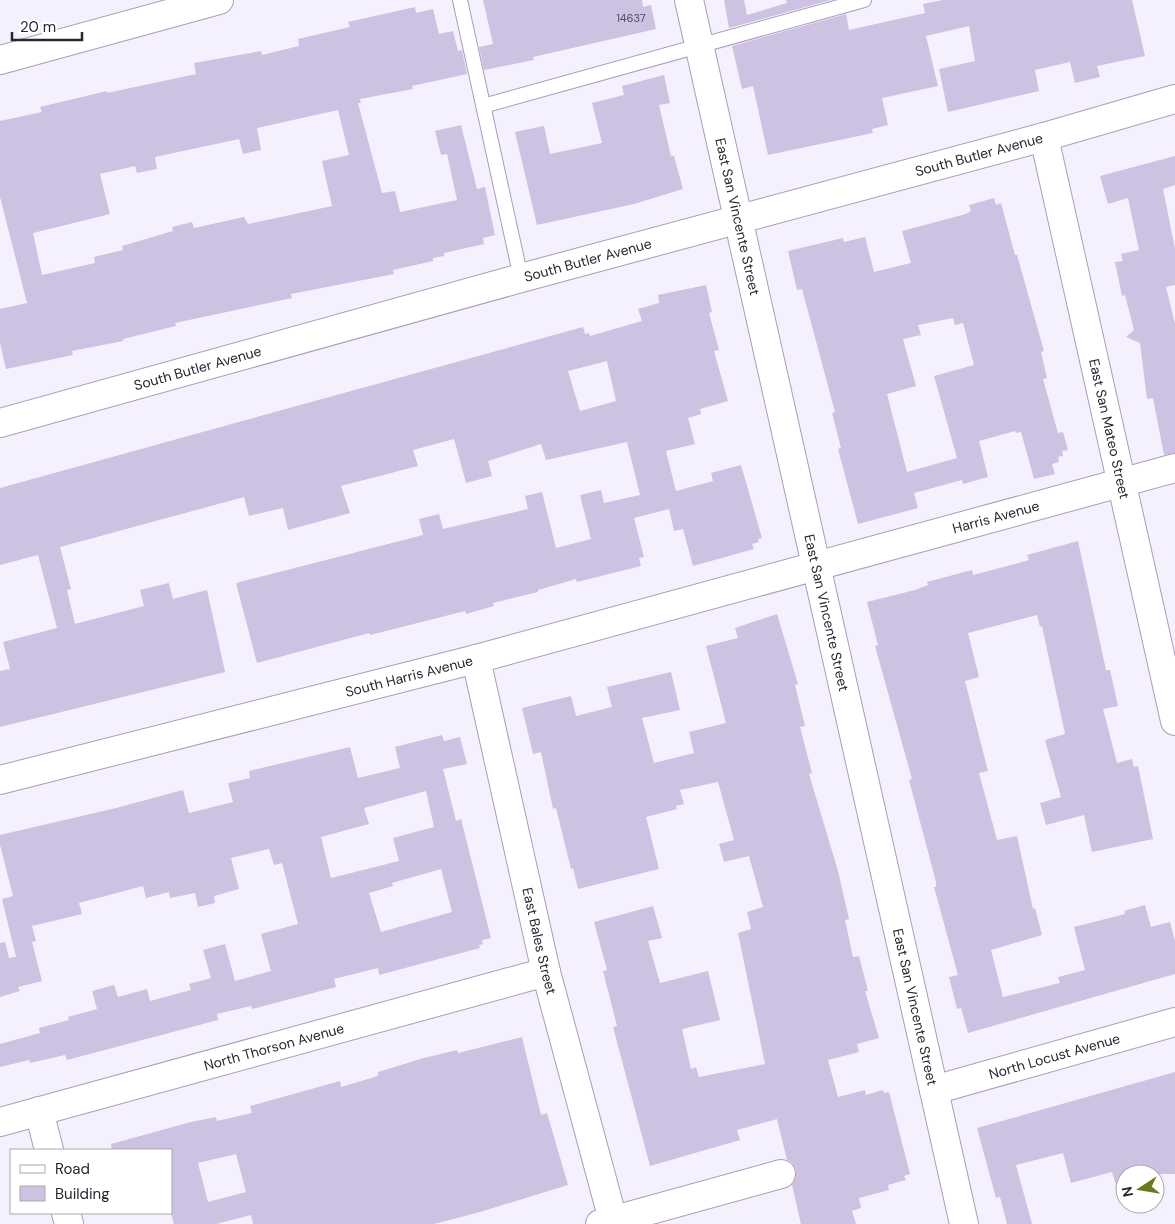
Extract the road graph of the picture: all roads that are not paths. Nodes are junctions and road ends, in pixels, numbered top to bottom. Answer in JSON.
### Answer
{"nodes":[{"id":1,"x":219,"y":0,"type":"edge"},
{"id":2,"x":460,"y":0,"type":"edge"},
{"id":3,"x":688,"y":0,"type":"edge"},
{"id":4,"x":864,"y":0,"type":"edge"},
{"id":5,"x":699,"y":46,"type":"junction"},
{"id":6,"x":0,"y":60,"type":"edge"},
{"id":7,"x":1175,"y":99,"type":"edge"},
{"id":8,"x":483,"y":106,"type":"junction"},
{"id":9,"x":1044,"y":137,"type":"junction"},
{"id":10,"x":738,"y":219,"type":"junction"},
{"id":11,"x":521,"y":278,"type":"junction"},
{"id":12,"x":0,"y":423,"type":"edge"},
{"id":13,"x":1175,"y":468,"type":"edge"},
{"id":14,"x":1120,"y":483,"type":"junction"},
{"id":15,"x":816,"y":567,"type":"junction"},
{"id":16,"x":476,"y":658,"type":"junction"},
{"id":17,"x":1175,"y":721,"type":"edge"},
{"id":18,"x":0,"y":780,"type":"edge"},
{"id":19,"x":546,"y":972,"type":"junction"},
{"id":20,"x":1175,"y":1022,"type":"edge"},
{"id":21,"x":934,"y":1090,"type":"junction"},
{"id":22,"x":39,"y":1111,"type":"junction"},
{"id":23,"x":0,"y":1122,"type":"edge"},
{"id":24,"x":49,"y":1149,"type":"edge"},
{"id":25,"x":781,"y":1174,"type":"dead end"},
{"id":26,"x":607,"y":1222,"type":"edge"},
{"id":27,"x":964,"y":1224,"type":"edge"}],
"edges":[{"from":1,"to":6,"type":"street"},
{"from":2,"to":8,"type":"lane"},
{"from":3,"to":5,"type":"street","name":"East San Vincente Street"},
{"from":4,"to":5,"type":"lane"},
{"from":5,"to":8,"type":"lane"},
{"from":5,"to":10,"type":"street","name":"East San Vincente Street"},
{"from":7,"to":9,"type":"street","name":"South Butler Avenue"},
{"from":8,"to":11,"type":"lane"},
{"from":9,"to":10,"type":"street","name":"South Butler Avenue"},
{"from":9,"to":14,"type":"street","name":"East San Mateo Street"},
{"from":10,"to":11,"type":"street","name":"South Butler Avenue"},
{"from":10,"to":15,"type":"street","name":"East San Vincente Street"},
{"from":11,"to":12,"type":"street","name":"South Butler Avenue"},
{"from":13,"to":14,"type":"street","name":"Harris Avenue"},
{"from":14,"to":15,"type":"street","name":"Harris Avenue"},
{"from":14,"to":17,"type":"street","name":"East San Mateo Street"},
{"from":15,"to":16,"type":"street","name":"South Harris Avenue"},
{"from":15,"to":21,"type":"street","name":"East San Vincente Street"},
{"from":16,"to":18,"type":"street","name":"South Harris Avenue"},
{"from":16,"to":19,"type":"street","name":"East Bales Street"},
{"from":19,"to":22,"type":"street","name":"North Thorson Avenue"},
{"from":19,"to":26,"type":"street","name":"East Bales Street"},
{"from":20,"to":21,"type":"street","name":"North Locust Avenue"},
{"from":21,"to":27,"type":"street","name":"East San Vincente Street"},
{"from":22,"to":23,"type":"street","name":"North Thorson Avenue"},
{"from":22,"to":24,"type":"street"},
{"from":25,"to":26,"type":"street"}]}
